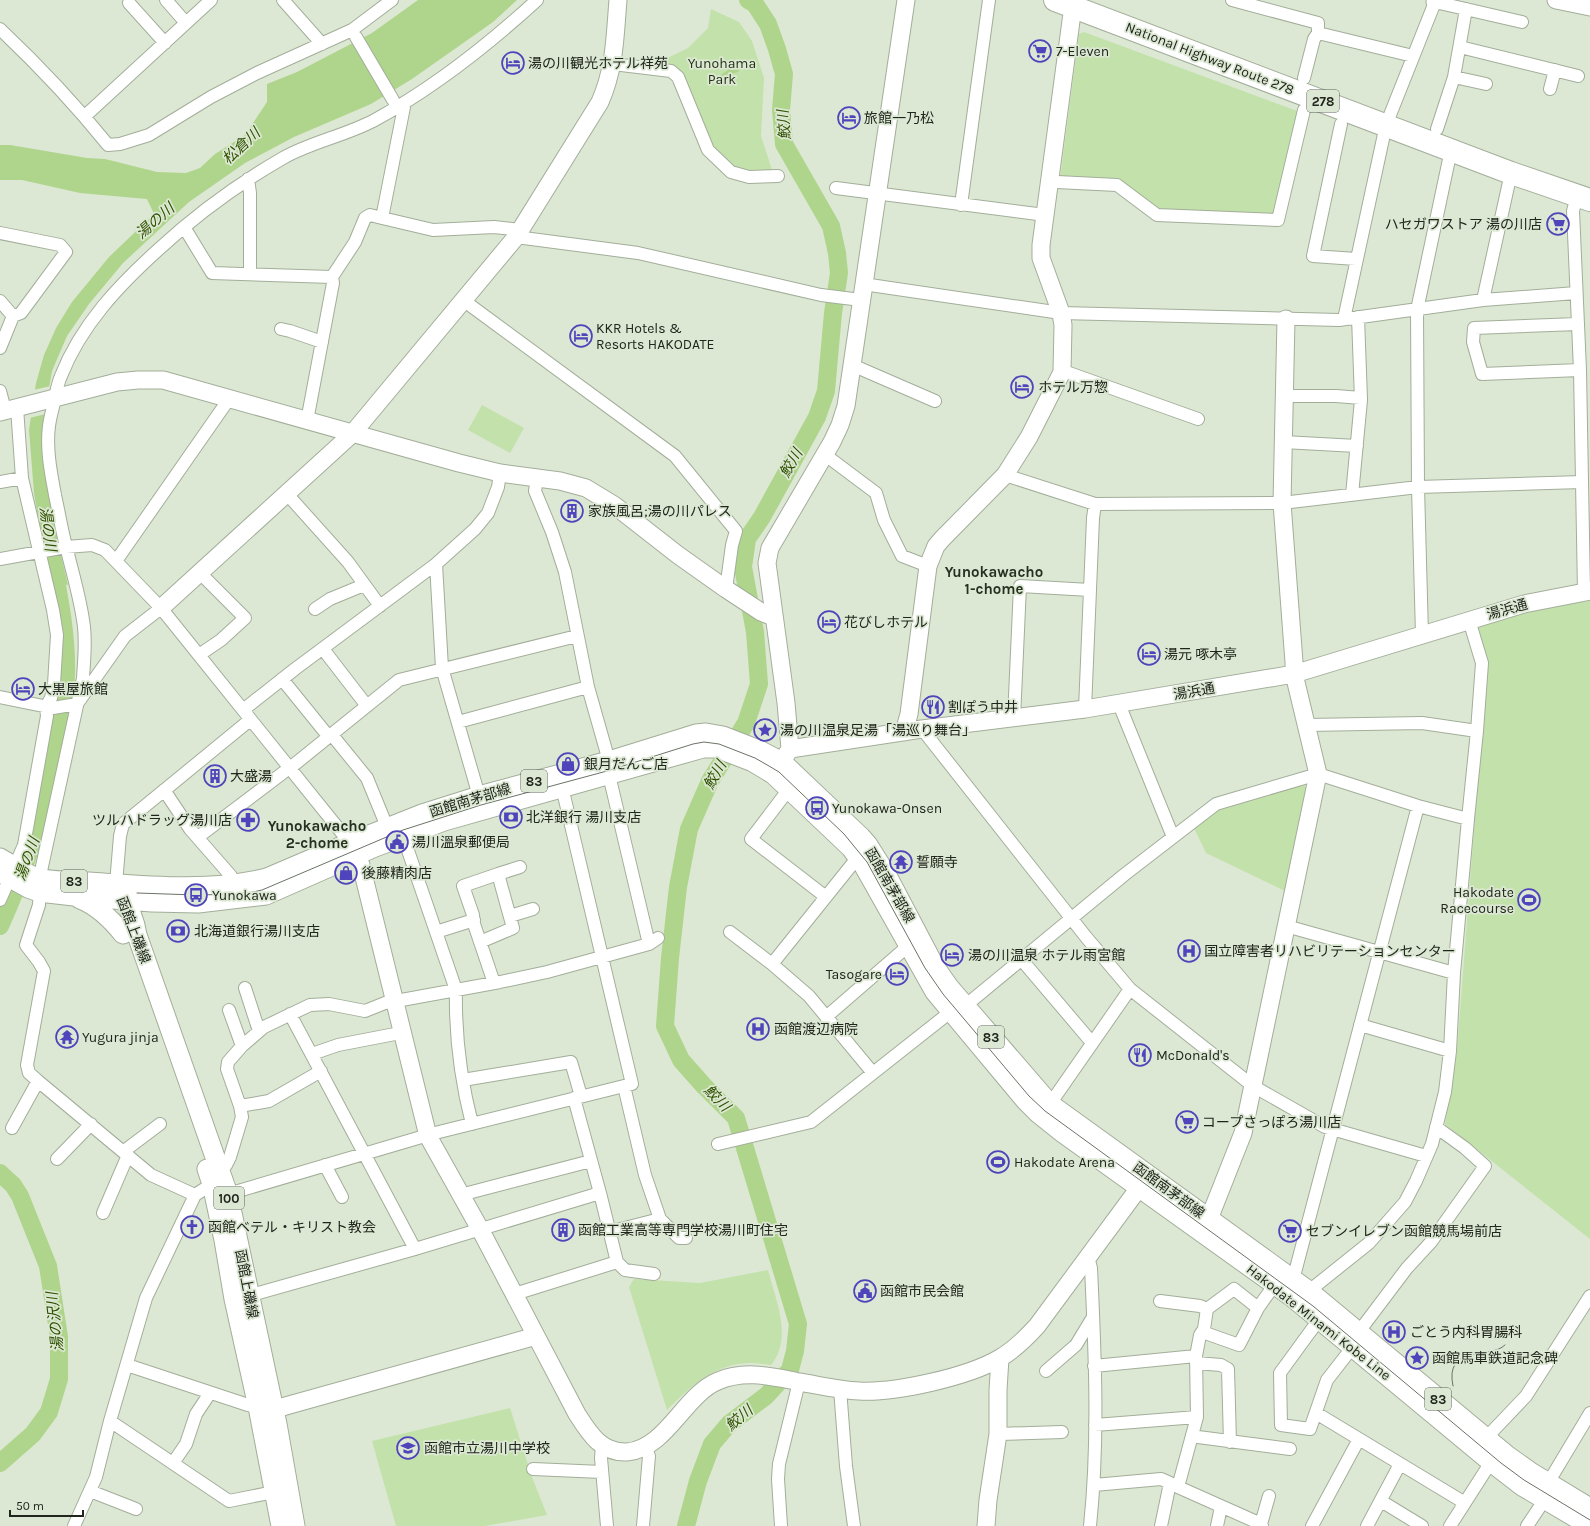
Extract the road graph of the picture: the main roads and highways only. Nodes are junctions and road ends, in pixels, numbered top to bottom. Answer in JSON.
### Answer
{"nodes":[{"id":1,"x":1064,"y":3,"type":"edge"},
{"id":2,"x":1584,"y":198,"type":"edge"},
{"id":3,"x":743,"y":751,"type":"joint"},
{"id":4,"x":782,"y":761,"type":"junction"},
{"id":5,"x":609,"y":768,"type":"junction"},
{"id":6,"x":352,"y":848,"type":"junction"},
{"id":7,"x":863,"y":851,"type":"junction"},
{"id":8,"x":20,"y":876,"type":"edge"},
{"id":9,"x":118,"y":894,"type":"junction"},
{"id":10,"x":74,"y":896,"type":"junction"},
{"id":11,"x":152,"y":902,"type":"junction"},
{"id":12,"x":130,"y":932,"type":"junction"},
{"id":13,"x":958,"y":1009,"type":"junction"},
{"id":14,"x":216,"y":1176,"type":"junction"},
{"id":15,"x":1144,"y":1181,"type":"junction"},
{"id":16,"x":1282,"y":1287,"type":"junction"},
{"id":17,"x":242,"y":1298,"type":"junction"},
{"id":18,"x":266,"y":1407,"type":"junction"},
{"id":19,"x":1546,"y":1491,"type":"junction"},
{"id":20,"x":1590,"y":1508,"type":"edge"},
{"id":21,"x":281,"y":1526,"type":"edge"},
{"id":22,"x":295,"y":1526,"type":"edge"},
{"id":23,"x":1590,"y":1526,"type":"edge"}],
"edges":[{"from":1,"to":2,"type":"highway","name":"National Highway Route 278","number":"278"},
{"from":3,"to":4,"type":"main road","name":"Hakodate Minami Kobe Line","number":"83"},
{"from":3,"to":5,"type":"main road","name":"函館南茅部線","number":"83"},
{"from":4,"to":7,"type":"main road","name":"函館南茅部線","number":"83"},
{"from":4,"to":7,"type":"main road","name":"Hakodate Minami Kobe Line","number":"83"},
{"from":5,"to":6,"type":"main road","name":"函館南茅部線","number":"83"},
{"from":5,"to":6,"type":"main road","name":"函館南茅部線","number":"83"},
{"from":6,"to":9,"type":"main road","number":"83"},
{"from":6,"to":11,"type":"main road","number":"83"},
{"from":7,"to":13,"type":"main road","name":"函館南茅部線","number":"83"},
{"from":7,"to":13,"type":"main road","name":"Hakodate Minami Kobe Line","number":"83"},
{"from":8,"to":9,"type":"main road","number":"83"},
{"from":8,"to":10,"type":"main road","number":"83"},
{"from":9,"to":10,"type":"main road","number":"83"},
{"from":9,"to":11,"type":"main road","number":"83"},
{"from":9,"to":12,"type":"main road","name":"函館上磯線","number":"100"},
{"from":10,"to":12,"type":"main road"},
{"from":11,"to":12,"type":"main road"},
{"from":12,"to":14,"type":"main road","name":"函館上磯線","number":"100"},
{"from":13,"to":15,"type":"main road","name":"函館南茅部線","number":"83"},
{"from":13,"to":15,"type":"main road","name":"Hakodate Minami Kobe Line","number":"83"},
{"from":14,"to":17,"type":"main road","name":"函館上磯線","number":"100"},
{"from":14,"to":17,"type":"main road","name":"函館上磯線","number":"100"},
{"from":15,"to":16,"type":"main road","name":"Hakodate Minami Kobe Line","number":"83"},
{"from":16,"to":19,"type":"main road","name":"Hakodate Minami Kobe Line","number":"83"},
{"from":16,"to":19,"type":"main road","name":"Hakodate Minami Kobe Line","number":"83"},
{"from":17,"to":18,"type":"main road","name":"函館上磯線","number":"100"},
{"from":18,"to":21,"type":"main road","name":"函館上磯線","number":"100"},
{"from":18,"to":22,"type":"main road","name":"函館上磯線","number":"100"},
{"from":19,"to":20,"type":"main road","name":"Hakodate Minami Kobe Line","number":"83"},
{"from":19,"to":23,"type":"main road","name":"Hakodate Minami Kobe Line","number":"83"}]}
